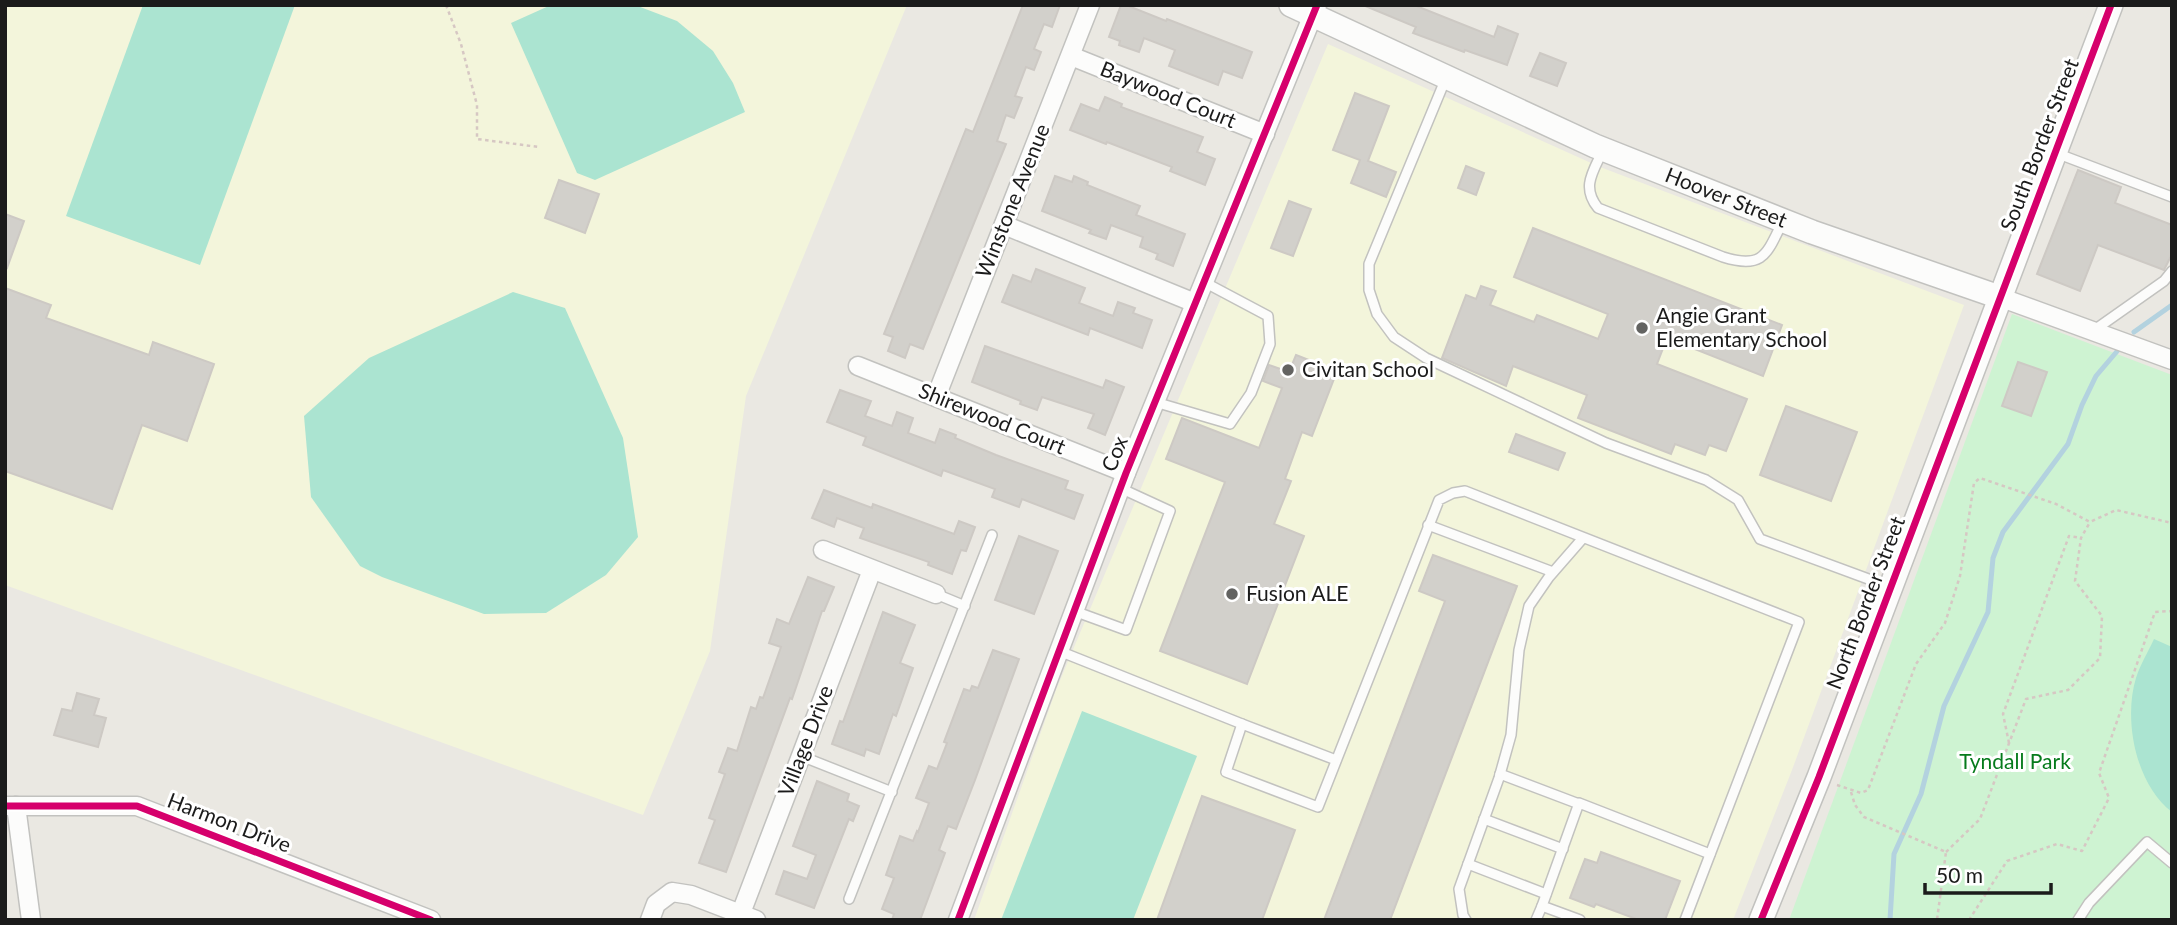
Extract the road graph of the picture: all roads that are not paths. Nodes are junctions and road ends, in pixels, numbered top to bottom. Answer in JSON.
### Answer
{"nodes":[{"id":1,"x":1090,"y":5,"type":"edge"},
{"id":2,"x":1291,"y":5,"type":"edge"},
{"id":3,"x":2111,"y":5,"type":"edge"},
{"id":4,"x":1315,"y":10,"type":"edge"},
{"id":5,"x":1071,"y":56,"type":"junction"},
{"id":6,"x":1447,"y":76,"type":"junction"},
{"id":7,"x":1265,"y":134,"type":"junction"},
{"id":8,"x":1603,"y":149,"type":"junction"},
{"id":9,"x":2056,"y":153,"type":"junction"},
{"id":10,"x":2172,"y":197,"type":"edge"},
{"id":11,"x":1783,"y":221,"type":"junction"},
{"id":12,"x":1004,"y":226,"type":"junction"},
{"id":13,"x":2172,"y":271,"type":"edge"},
{"id":14,"x":1204,"y":282,"type":"junction"},
{"id":15,"x":2002,"y":298,"type":"junction"},
{"id":16,"x":1195,"y":303,"type":"junction"},
{"id":17,"x":2093,"y":331,"type":"junction"},
{"id":18,"x":2172,"y":360,"type":"edge"},
{"id":19,"x":858,"y":366,"type":"dead end"},
{"id":20,"x":936,"y":397,"type":"junction"},
{"id":21,"x":1155,"y":402,"type":"junction"},
{"id":22,"x":1123,"y":480,"type":"junction"},
{"id":23,"x":1428,"y":525,"type":"junction"},
{"id":24,"x":992,"y":535,"type":"dead end"},
{"id":25,"x":1583,"y":538,"type":"junction"},
{"id":26,"x":822,"y":551,"type":"dead end"},
{"id":27,"x":872,"y":570,"type":"junction"},
{"id":28,"x":1553,"y":572,"type":"junction"},
{"id":29,"x":1891,"y":588,"type":"junction"},
{"id":30,"x":936,"y":594,"type":"joint"},
{"id":31,"x":965,"y":606,"type":"junction"},
{"id":32,"x":1074,"y":611,"type":"junction"},
{"id":33,"x":1059,"y":651,"type":"junction"},
{"id":34,"x":1242,"y":724,"type":"junction"},
{"id":35,"x":801,"y":757,"type":"junction"},
{"id":36,"x":1336,"y":760,"type":"junction"},
{"id":37,"x":1500,"y":774,"type":"junction"},
{"id":38,"x":892,"y":792,"type":"junction"},
{"id":39,"x":1579,"y":804,"type":"junction"},
{"id":40,"x":11,"y":806,"type":"edge"},
{"id":41,"x":1484,"y":819,"type":"junction"},
{"id":42,"x":1563,"y":849,"type":"junction"},
{"id":43,"x":1710,"y":853,"type":"junction"},
{"id":44,"x":2172,"y":863,"type":"edge"},
{"id":45,"x":1468,"y":864,"type":"junction"},
{"id":46,"x":1546,"y":894,"type":"junction"},
{"id":47,"x":849,"y":899,"type":"dead end"},
{"id":48,"x":1542,"y":906,"type":"junction"},
{"id":49,"x":749,"y":916,"type":"edge"},
{"id":50,"x":31,"y":920,"type":"edge"},
{"id":51,"x":431,"y":920,"type":"edge"},
{"id":52,"x":650,"y":920,"type":"edge"},
{"id":53,"x":958,"y":920,"type":"edge"},
{"id":54,"x":1466,"y":920,"type":"edge"},
{"id":55,"x":1536,"y":920,"type":"edge"},
{"id":56,"x":1580,"y":920,"type":"edge"},
{"id":57,"x":1685,"y":920,"type":"edge"},
{"id":58,"x":1761,"y":920,"type":"edge"},
{"id":59,"x":2078,"y":920,"type":"edge"}],
"edges":[{"from":1,"to":5,"type":"street","name":"Winstone Avenue"},
{"from":2,"to":4,"type":"street","name":"Hoover Street"},
{"from":3,"to":9,"type":"street","name":"South Border Street"},
{"from":4,"to":6,"type":"street","name":"Hoover Street"},
{"from":4,"to":7,"type":"street","name":"Cox"},
{"from":5,"to":7,"type":"street","name":"Baywood Court"},
{"from":5,"to":12,"type":"street","name":"Winstone Avenue"},
{"from":6,"to":8,"type":"street","name":"Hoover Street"},
{"from":6,"to":29,"type":"lane"},
{"from":7,"to":14,"type":"street","name":"Cox"},
{"from":8,"to":11,"type":"street","name":"Hoover Street"},
{"from":8,"to":11,"type":"lane"},
{"from":9,"to":10,"type":"lane"},
{"from":9,"to":15,"type":"street","name":"South Border Street"},
{"from":11,"to":15,"type":"street","name":"Hoover Street"},
{"from":12,"to":16,"type":"street"},
{"from":12,"to":20,"type":"street","name":"Winstone Avenue"},
{"from":13,"to":17,"type":"lane"},
{"from":14,"to":16,"type":"street","name":"Cox"},
{"from":14,"to":21,"type":"lane"},
{"from":15,"to":17,"type":"street","name":"Hoover Street"},
{"from":15,"to":29,"type":"street","name":"North Border Street"},
{"from":16,"to":21,"type":"street","name":"Cox"},
{"from":17,"to":18,"type":"street","name":"Hoover Street"},
{"from":19,"to":20,"type":"street","name":"Shirewood Court"},
{"from":20,"to":22,"type":"street","name":"Shirewood Court"},
{"from":21,"to":22,"type":"street","name":"Cox"},
{"from":22,"to":32,"type":"street","name":"Cox"},
{"from":22,"to":32,"type":"lane"},
{"from":23,"to":25,"type":"lane"},
{"from":23,"to":28,"type":"lane"},
{"from":23,"to":36,"type":"lane"},
{"from":24,"to":31,"type":"lane"},
{"from":25,"to":28,"type":"lane"},
{"from":25,"to":43,"type":"lane"},
{"from":26,"to":27,"type":"street"},
{"from":27,"to":30,"type":"street"},
{"from":27,"to":35,"type":"street","name":"Village Drive"},
{"from":28,"to":37,"type":"lane"},
{"from":29,"to":58,"type":"street","name":"North Border Street"},
{"from":30,"to":31,"type":"lane"},
{"from":31,"to":38,"type":"lane"},
{"from":32,"to":33,"type":"street","name":"Cox"},
{"from":33,"to":34,"type":"lane"},
{"from":33,"to":53,"type":"street","name":"Cox"},
{"from":34,"to":36,"type":"lane"},
{"from":34,"to":36,"type":"lane"},
{"from":35,"to":38,"type":"lane"},
{"from":35,"to":49,"type":"street","name":"Village Drive"},
{"from":37,"to":39,"type":"lane"},
{"from":37,"to":41,"type":"lane"},
{"from":38,"to":47,"type":"lane"},
{"from":39,"to":42,"type":"lane"},
{"from":39,"to":43,"type":"lane"},
{"from":40,"to":50,"type":"street"},
{"from":40,"to":51,"type":"street","name":"Harmon Drive"},
{"from":41,"to":42,"type":"lane"},
{"from":41,"to":45,"type":"lane"},
{"from":42,"to":46,"type":"lane"},
{"from":43,"to":57,"type":"lane"},
{"from":44,"to":59,"type":"lane"},
{"from":45,"to":46,"type":"lane"},
{"from":45,"to":54,"type":"lane"},
{"from":46,"to":48,"type":"lane"},
{"from":48,"to":55,"type":"lane"},
{"from":48,"to":56,"type":"lane"},
{"from":49,"to":52,"type":"street"}]}
